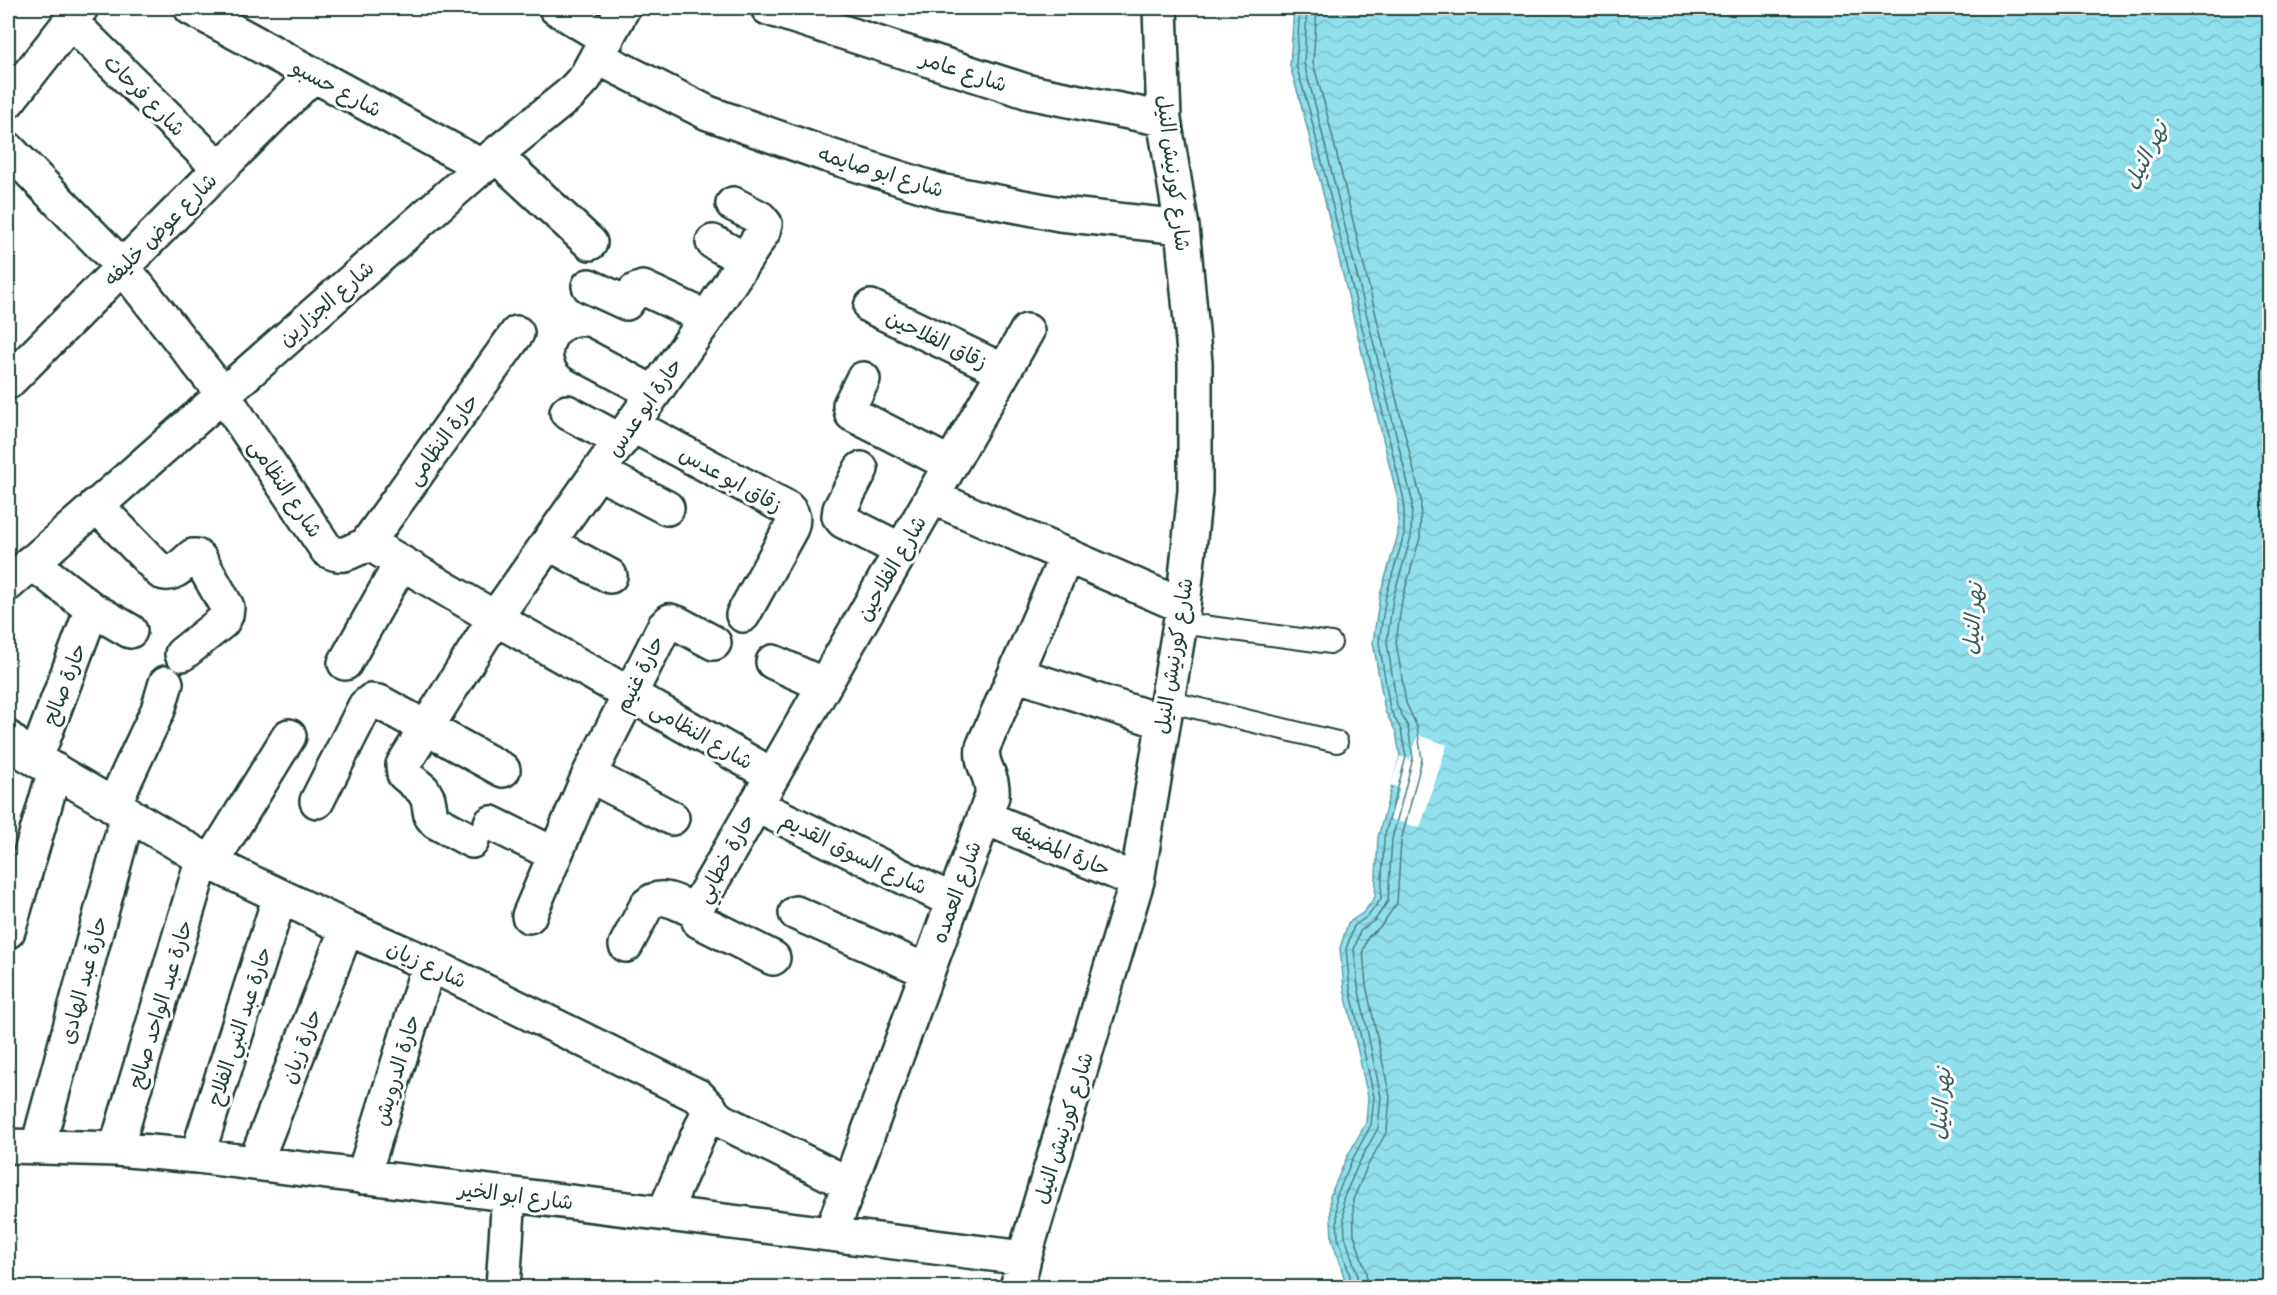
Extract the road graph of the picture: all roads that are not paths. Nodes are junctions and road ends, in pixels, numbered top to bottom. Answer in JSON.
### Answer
{"nodes":[{"id":1,"x":191,"y":8,"type":"edge"},
{"id":2,"x":556,"y":8,"type":"edge"},
{"id":3,"x":623,"y":8,"type":"edge"},
{"id":4,"x":768,"y":8,"type":"edge"},
{"id":5,"x":1160,"y":8,"type":"edge"},
{"id":6,"x":75,"y":14,"type":"edge"},
{"id":7,"x":602,"y":48,"type":"junction"},
{"id":8,"x":312,"y":75,"type":"junction"},
{"id":9,"x":8,"y":101,"type":"edge"},
{"id":10,"x":1164,"y":119,"type":"junction"},
{"id":11,"x":8,"y":149,"type":"edge"},
{"id":12,"x":489,"y":161,"type":"junction"},
{"id":13,"x":220,"y":169,"type":"junction"},
{"id":14,"x":733,"y":204,"type":"dead end"},
{"id":15,"x":1182,"y":228,"type":"junction"},
{"id":16,"x":713,"y":242,"type":"dead end"},
{"id":17,"x":590,"y":243,"type":"dead end"},
{"id":18,"x":745,"y":260,"type":"junction"},
{"id":19,"x":122,"y":266,"type":"junction"},
{"id":20,"x":589,"y":286,"type":"dead end"},
{"id":21,"x":871,"y":307,"type":"dead end"},
{"id":22,"x":707,"y":318,"type":"junction"},
{"id":23,"x":1027,"y":331,"type":"dead end"},
{"id":24,"x":518,"y":333,"type":"dead end"},
{"id":25,"x":581,"y":354,"type":"dead end"},
{"id":26,"x":1004,"y":371,"type":"junction"},
{"id":27,"x":863,"y":379,"type":"dead end"},
{"id":28,"x":8,"y":382,"type":"edge"},
{"id":29,"x":222,"y":393,"type":"junction"},
{"id":30,"x":654,"y":393,"type":"junction"},
{"id":31,"x":567,"y":412,"type":"dead end"},
{"id":32,"x":626,"y":433,"type":"junction"},
{"id":33,"x":950,"y":464,"type":"junction"},
{"id":34,"x":861,"y":469,"type":"dead end"},
{"id":35,"x":598,"y":472,"type":"junction"},
{"id":36,"x":932,"y":496,"type":"junction"},
{"id":37,"x":96,"y":505,"type":"junction"},
{"id":38,"x":667,"y":508,"type":"dead end"},
{"id":39,"x":548,"y":543,"type":"junction"},
{"id":40,"x":366,"y":545,"type":"junction"},
{"id":41,"x":901,"y":550,"type":"junction"},
{"id":42,"x":1067,"y":555,"type":"junction"},
{"id":43,"x":401,"y":563,"type":"junction"},
{"id":44,"x":19,"y":573,"type":"edge"},
{"id":45,"x":610,"y":576,"type":"dead end"},
{"id":46,"x":92,"y":609,"type":"junction"},
{"id":47,"x":1181,"y":614,"type":"junction"},
{"id":48,"x":743,"y":615,"type":"dead end"},
{"id":49,"x":495,"y":618,"type":"junction"},
{"id":50,"x":130,"y":631,"type":"dead end"},
{"id":51,"x":714,"y":643,"type":"dead end"},
{"id":52,"x":1331,"y":643,"type":"dead end"},
{"id":53,"x":182,"y":654,"type":"dead end"},
{"id":54,"x":773,"y":662,"type":"dead end"},
{"id":55,"x":345,"y":663,"type":"dead end"},
{"id":56,"x":1015,"y":674,"type":"junction"},
{"id":57,"x":166,"y":683,"type":"dead end"},
{"id":58,"x":824,"y":685,"type":"junction"},
{"id":59,"x":629,"y":694,"type":"junction"},
{"id":60,"x":1165,"y":711,"type":"junction"},
{"id":61,"x":426,"y":728,"type":"junction"},
{"id":62,"x":290,"y":736,"type":"dead end"},
{"id":63,"x":8,"y":738,"type":"edge"},
{"id":64,"x":1337,"y":742,"type":"dead end"},
{"id":65,"x":45,"y":764,"type":"junction"},
{"id":66,"x":503,"y":770,"type":"dead end"},
{"id":67,"x":589,"y":775,"type":"junction"},
{"id":68,"x":772,"y":775,"type":"junction"},
{"id":69,"x":317,"y":801,"type":"dead end"},
{"id":70,"x":755,"y":805,"type":"junction"},
{"id":71,"x":121,"y":810,"type":"junction"},
{"id":72,"x":984,"y":817,"type":"junction"},
{"id":73,"x":672,"y":818,"type":"dead end"},
{"id":74,"x":555,"y":854,"type":"junction"},
{"id":75,"x":207,"y":861,"type":"junction"},
{"id":76,"x":1137,"y":881,"type":"junction"},
{"id":77,"x":280,"y":896,"type":"junction"},
{"id":78,"x":953,"y":901,"type":"junction"},
{"id":79,"x":695,"y":911,"type":"junction"},
{"id":80,"x":796,"y":913,"type":"dead end"},
{"id":81,"x":529,"y":916,"type":"dead end"},
{"id":82,"x":347,"y":928,"type":"junction"},
{"id":83,"x":8,"y":931,"type":"edge"},
{"id":84,"x":626,"y":945,"type":"dead end"},
{"id":85,"x":772,"y":958,"type":"dead end"},
{"id":86,"x":429,"y":964,"type":"junction"},
{"id":87,"x":927,"y":971,"type":"junction"},
{"id":88,"x":710,"y":1108,"type":"junction"},
{"id":89,"x":23,"y":1146,"type":"edge"},
{"id":90,"x":116,"y":1149,"type":"junction"},
{"id":91,"x":197,"y":1156,"type":"junction"},
{"id":92,"x":255,"y":1163,"type":"junction"},
{"id":93,"x":363,"y":1177,"type":"junction"},
{"id":94,"x":849,"y":1184,"type":"junction"},
{"id":95,"x":509,"y":1194,"type":"junction"},
{"id":96,"x":664,"y":1213,"type":"junction"},
{"id":97,"x":831,"y":1234,"type":"junction"},
{"id":98,"x":1021,"y":1273,"type":"edge"},
{"id":99,"x":503,"y":1287,"type":"edge"}],
"edges":[{"from":1,"to":8,"type":"street","name":"شارع حسبو"},
{"from":2,"to":7,"type":"street","name":"شارع ابو صايمه"},
{"from":3,"to":7,"type":"street","name":"شارع الجزارين"},
{"from":4,"to":10,"type":"street","name":"شارع عامر"},
{"from":5,"to":10,"type":"street","name":"شارع كورنيش النيل"},
{"from":6,"to":9,"type":"street"},
{"from":6,"to":13,"type":"street","name":"شارع فرحات"},
{"from":7,"to":12,"type":"street","name":"شارع الجزارين"},
{"from":7,"to":15,"type":"street","name":"شارع ابو صايمه"},
{"from":8,"to":12,"type":"street","name":"شارع حسبو"},
{"from":8,"to":13,"type":"street","name":"شارع عوض خليفه"},
{"from":10,"to":15,"type":"street","name":"شارع كورنيش النيل"},
{"from":11,"to":19,"type":"street","name":"شارع النظامى"},
{"from":12,"to":17,"type":"street","name":"شارع حسبو"},
{"from":12,"to":29,"type":"street","name":"شارع الجزارين"},
{"from":13,"to":19,"type":"street","name":"شارع عوض خليفه"},
{"from":14,"to":18,"type":"street","name":"حارة ابو عدس"},
{"from":15,"to":47,"type":"street","name":"شارع كورنيش النيل"},
{"from":16,"to":18,"type":"street"},
{"from":18,"to":22,"type":"street","name":"حارة ابو عدس"},
{"from":19,"to":28,"type":"street","name":"شارع عوض خليفه"},
{"from":19,"to":29,"type":"street","name":"شارع النظامى"},
{"from":20,"to":22,"type":"street"},
{"from":21,"to":26,"type":"street","name":"زقاق الفلاحين"},
{"from":22,"to":30,"type":"street","name":"حارة ابو عدس"},
{"from":23,"to":26,"type":"street","name":"شارع الفلاحين"},
{"from":24,"to":40,"type":"street","name":"حارة النظامى"},
{"from":25,"to":30,"type":"street"},
{"from":26,"to":33,"type":"street","name":"شارع الفلاحين"},
{"from":27,"to":33,"type":"street"},
{"from":29,"to":37,"type":"street","name":"شارع الجزارين"},
{"from":29,"to":40,"type":"street","name":"شارع النظامى"},
{"from":30,"to":32,"type":"street","name":"حارة ابو عدس"},
{"from":31,"to":32,"type":"street"},
{"from":32,"to":35,"type":"street","name":"حارة ابو عدس"},
{"from":32,"to":48,"type":"street","name":"زقاق ابو عدس"},
{"from":33,"to":36,"type":"street","name":"شارع الفلاحين"},
{"from":34,"to":41,"type":"street"},
{"from":35,"to":38,"type":"street"},
{"from":35,"to":39,"type":"street","name":"حارة ابو عدس"},
{"from":36,"to":41,"type":"street","name":"شارع الفلاحين"},
{"from":36,"to":42,"type":"street"},
{"from":37,"to":44,"type":"street","name":"شارع الجزارين"},
{"from":37,"to":53,"type":"street"},
{"from":39,"to":45,"type":"street"},
{"from":39,"to":49,"type":"street","name":"حارة ابو عدس"},
{"from":40,"to":43,"type":"street","name":"شارع النظامى"},
{"from":41,"to":58,"type":"street","name":"شارع الفلاحين"},
{"from":42,"to":47,"type":"street"},
{"from":42,"to":56,"type":"street","name":"شارع العمده"},
{"from":43,"to":49,"type":"street","name":"شارع النظامى"},
{"from":43,"to":55,"type":"street"},
{"from":44,"to":46,"type":"street"},
{"from":46,"to":50,"type":"street"},
{"from":46,"to":65,"type":"street","name":"حارة صالح"},
{"from":47,"to":52,"type":"lane"},
{"from":47,"to":60,"type":"street","name":"شارع كورنيش النيل"},
{"from":49,"to":59,"type":"street","name":"شارع النظامى"},
{"from":49,"to":61,"type":"street","name":"حارة ابو عدس"},
{"from":51,"to":59,"type":"street","name":"حارة غنيم"},
{"from":54,"to":58,"type":"street"},
{"from":56,"to":60,"type":"street"},
{"from":56,"to":72,"type":"street","name":"شارع العمده"},
{"from":57,"to":71,"type":"street"},
{"from":58,"to":68,"type":"street","name":"شارع الفلاحين"},
{"from":59,"to":67,"type":"street","name":"حارة غنيم"},
{"from":59,"to":68,"type":"street","name":"شارع النظامى"},
{"from":60,"to":64,"type":"lane"},
{"from":60,"to":76,"type":"street","name":"شارع كورنيش النيل"},
{"from":61,"to":66,"type":"street"},
{"from":61,"to":69,"type":"street"},
{"from":61,"to":74,"type":"street","name":"حارة ابو عدس"},
{"from":62,"to":75,"type":"street","name":"حارة عبد الواحد صالح"},
{"from":63,"to":65,"type":"street","name":"شارع زيان"},
{"from":65,"to":71,"type":"street","name":"شارع زيان"},
{"from":65,"to":83,"type":"street","name":"حارة صالح"},
{"from":67,"to":73,"type":"street"},
{"from":67,"to":74,"type":"street","name":"حارة غنيم"},
{"from":68,"to":70,"type":"street","name":"شارع الفلاحين"},
{"from":70,"to":78,"type":"street","name":"شارع السوق القديم"},
{"from":70,"to":79,"type":"street","name":"حارة خطابي"},
{"from":71,"to":75,"type":"street","name":"شارع زيان"},
{"from":71,"to":89,"type":"street","name":"حارة عبد الهادى"},
{"from":72,"to":76,"type":"street","name":"حارة المضيفه"},
{"from":72,"to":78,"type":"street","name":"شارع العمده"},
{"from":74,"to":81,"type":"street","name":"حارة غنيم"},
{"from":75,"to":77,"type":"street","name":"شارع زيان"},
{"from":75,"to":90,"type":"street","name":"حارة عبد الواحد صالح"},
{"from":76,"to":98,"type":"street","name":"شارع كورنيش النيل"},
{"from":77,"to":82,"type":"street","name":"شارع زيان"},
{"from":77,"to":91,"type":"street","name":"حارة عبد النبي الفلاح"},
{"from":78,"to":87,"type":"street","name":"شارع العمده"},
{"from":79,"to":84,"type":"street","name":"حارة خطابي"},
{"from":79,"to":85,"type":"street","name":"حارة خطابي"},
{"from":80,"to":87,"type":"street"},
{"from":82,"to":86,"type":"street","name":"شارع زيان"},
{"from":82,"to":92,"type":"street","name":"حارة زيان"},
{"from":86,"to":88,"type":"street","name":"شارع زيان"},
{"from":86,"to":93,"type":"street","name":"حارة الدرويش"},
{"from":87,"to":94,"type":"street","name":"شارع العمده"},
{"from":88,"to":94,"type":"street","name":"شارع زيان"},
{"from":88,"to":96,"type":"street"},
{"from":89,"to":90,"type":"street","name":"شارع ابو الخير"},
{"from":90,"to":91,"type":"street","name":"شارع ابو الخير"},
{"from":91,"to":92,"type":"street","name":"شارع ابو الخير"},
{"from":92,"to":93,"type":"street","name":"شارع ابو الخير"},
{"from":93,"to":95,"type":"street","name":"شارع ابو الخير"},
{"from":94,"to":97,"type":"street","name":"شارع العمده"},
{"from":95,"to":96,"type":"street","name":"شارع ابو الخير"},
{"from":95,"to":99,"type":"street"},
{"from":96,"to":97,"type":"street","name":"شارع ابو الخير"},
{"from":97,"to":98,"type":"street","name":"شارع ابو الخير"}]}
